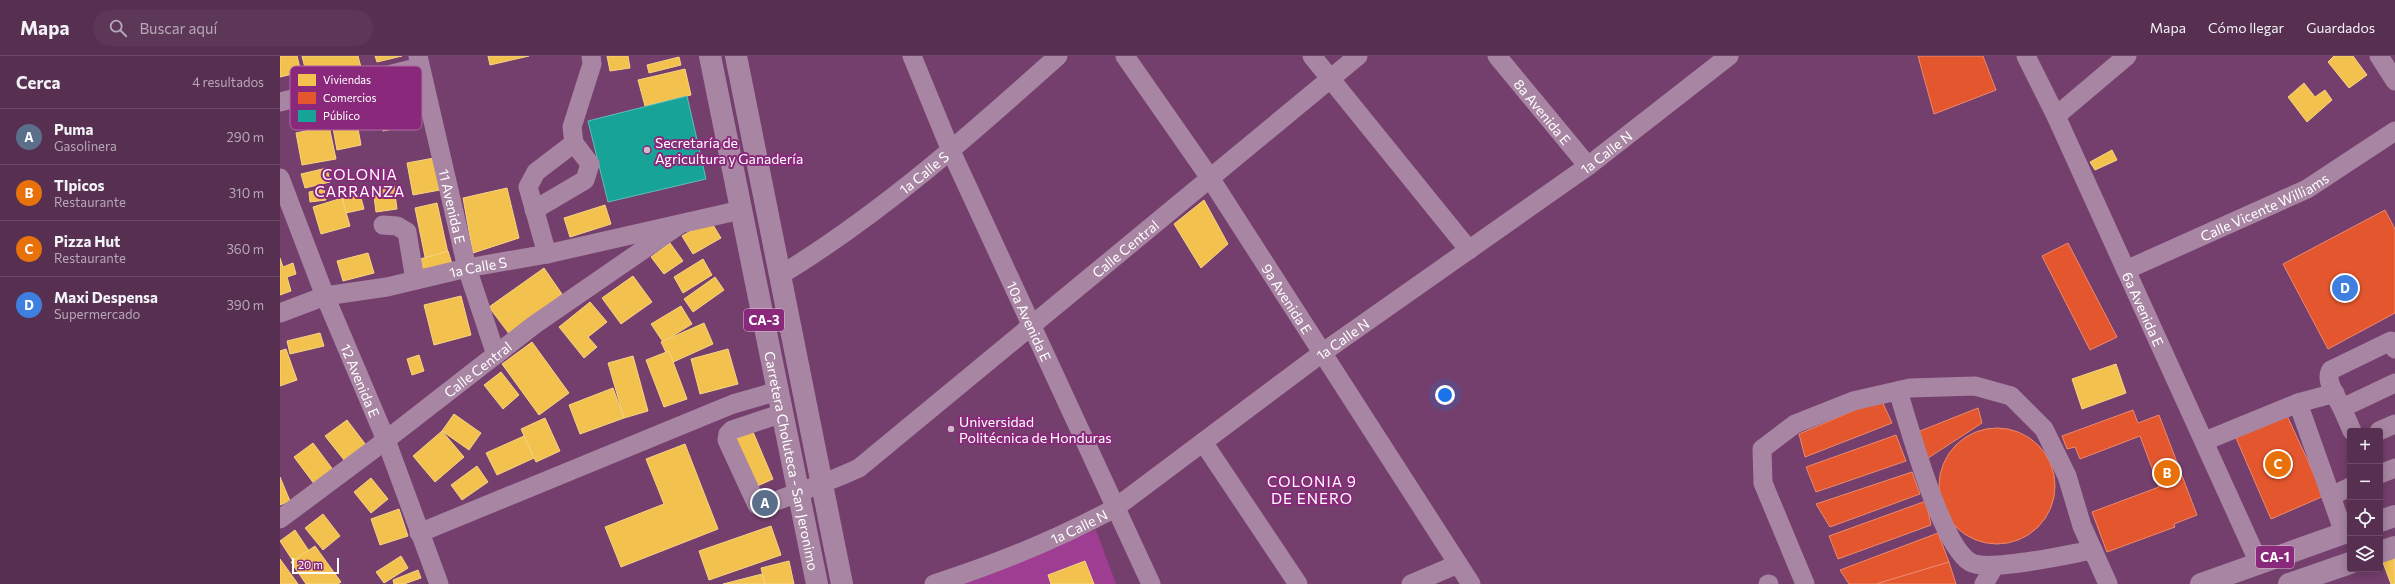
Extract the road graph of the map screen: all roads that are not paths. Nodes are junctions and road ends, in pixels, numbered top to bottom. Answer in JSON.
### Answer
{"nodes":[{"id":1,"x":591,"y":56,"type":"edge"},
{"id":2,"x":710,"y":56,"type":"edge"},
{"id":3,"x":736,"y":56,"type":"edge"},
{"id":4,"x":912,"y":56,"type":"edge"},
{"id":5,"x":1058,"y":56,"type":"edge"},
{"id":6,"x":1125,"y":56,"type":"edge"},
{"id":7,"x":1312,"y":56,"type":"edge"},
{"id":8,"x":1358,"y":56,"type":"edge"},
{"id":9,"x":1497,"y":56,"type":"edge"},
{"id":10,"x":1729,"y":56,"type":"edge"},
{"id":11,"x":2026,"y":56,"type":"edge"},
{"id":12,"x":2127,"y":56,"type":"edge"},
{"id":13,"x":2379,"y":56,"type":"edge"},
{"id":14,"x":419,"y":62,"type":"edge"},
{"id":15,"x":405,"y":66,"type":"edge"},
{"id":16,"x":422,"y":75,"type":"edge"},
{"id":17,"x":1331,"y":78,"type":"junction"},
{"id":18,"x":2395,"y":81,"type":"edge"},
{"id":19,"x":290,"y":99,"type":"edge"},
{"id":20,"x":280,"y":102,"type":"edge"},
{"id":21,"x":2056,"y":116,"type":"junction"},
{"id":22,"x":2395,"y":131,"type":"edge"},
{"id":23,"x":574,"y":143,"type":"junction"},
{"id":24,"x":951,"y":151,"type":"junction"},
{"id":25,"x":1588,"y":166,"type":"junction"},
{"id":26,"x":280,"y":178,"type":"edge"},
{"id":27,"x":1210,"y":178,"type":"junction"},
{"id":28,"x":534,"y":210,"type":"junction"},
{"id":29,"x":741,"y":210,"type":"junction"},
{"id":30,"x":384,"y":224,"type":"dead end"},
{"id":31,"x":679,"y":225,"type":"junction"},
{"id":32,"x":1469,"y":250,"type":"junction"},
{"id":33,"x":547,"y":254,"type":"junction"},
{"id":34,"x":467,"y":268,"type":"junction"},
{"id":35,"x":2126,"y":270,"type":"junction"},
{"id":36,"x":779,"y":276,"type":"junction"},
{"id":37,"x":415,"y":280,"type":"junction"},
{"id":38,"x":325,"y":296,"type":"junction"},
{"id":39,"x":280,"y":313,"type":"edge"},
{"id":40,"x":1033,"y":324,"type":"junction"},
{"id":41,"x":2394,"y":343,"type":"edge"},
{"id":42,"x":1322,"y":353,"type":"junction"},
{"id":43,"x":496,"y":355,"type":"junction"},
{"id":44,"x":2395,"y":383,"type":"edge"},
{"id":45,"x":778,"y":391,"type":"junction"},
{"id":46,"x":1898,"y":391,"type":"junction"},
{"id":47,"x":754,"y":398,"type":"junction"},
{"id":48,"x":2338,"y":401,"type":"junction"},
{"id":49,"x":2298,"y":403,"type":"junction"},
{"id":50,"x":783,"y":413,"type":"junction"},
{"id":51,"x":760,"y":421,"type":"junction"},
{"id":52,"x":2395,"y":424,"type":"edge"},
{"id":53,"x":2351,"y":428,"type":"edge"},
{"id":54,"x":2383,"y":429,"type":"edge"},
{"id":55,"x":386,"y":440,"type":"junction"},
{"id":56,"x":1203,"y":442,"type":"junction"},
{"id":57,"x":2205,"y":442,"type":"junction"},
{"id":58,"x":2395,"y":468,"type":"edge"},
{"id":59,"x":2383,"y":473,"type":"edge"},
{"id":60,"x":822,"y":485,"type":"junction"},
{"id":61,"x":2347,"y":488,"type":"edge"},
{"id":62,"x":799,"y":491,"type":"junction"},
{"id":63,"x":2331,"y":496,"type":"junction"},
{"id":64,"x":1115,"y":508,"type":"junction"},
{"id":65,"x":2395,"y":516,"type":"edge"},
{"id":66,"x":280,"y":519,"type":"edge"},
{"id":67,"x":2383,"y":520,"type":"edge"},
{"id":68,"x":2347,"y":532,"type":"edge"},
{"id":69,"x":420,"y":533,"type":"junction"},
{"id":70,"x":2395,"y":547,"type":"edge"},
{"id":71,"x":2093,"y":550,"type":"junction"},
{"id":72,"x":2383,"y":551,"type":"edge"},
{"id":73,"x":2260,"y":563,"type":"junction"},
{"id":74,"x":2347,"y":563,"type":"edge"},
{"id":75,"x":1458,"y":564,"type":"junction"},
{"id":76,"x":1994,"y":566,"type":"junction"},
{"id":77,"x":2302,"y":582,"type":"edge"},
{"id":78,"x":439,"y":584,"type":"edge"},
{"id":79,"x":817,"y":584,"type":"edge"},
{"id":80,"x":842,"y":584,"type":"edge"},
{"id":81,"x":934,"y":584,"type":"edge"},
{"id":82,"x":1151,"y":584,"type":"edge"},
{"id":83,"x":1298,"y":584,"type":"edge"},
{"id":84,"x":1411,"y":584,"type":"edge"},
{"id":85,"x":1471,"y":584,"type":"edge"},
{"id":86,"x":1805,"y":584,"type":"edge"},
{"id":87,"x":1984,"y":584,"type":"edge"},
{"id":88,"x":2108,"y":584,"type":"edge"},
{"id":89,"x":2201,"y":584,"type":"edge"}],
"edges":[{"from":1,"to":23,"type":"street"},
{"from":2,"to":29,"type":"highway","name":"Carretera Choluteca - San Jeronimo","number":"CA-3"},
{"from":3,"to":36,"type":"highway","name":"Carretera Choluteca - San Jeronimo","number":"CA-3"},
{"from":4,"to":24,"type":"street","name":"10a Avenida E"},
{"from":5,"to":24,"type":"street","name":"1a Calle S"},
{"from":6,"to":27,"type":"street","name":"9a Avenida E"},
{"from":7,"to":17,"type":"street"},
{"from":8,"to":17,"type":"street","name":"Calle Central"},
{"from":9,"to":25,"type":"street","name":"8a Avenida E"},
{"from":10,"to":25,"type":"street","name":"1a Calle N"},
{"from":11,"to":21,"type":"street","name":"6a Avenida E"},
{"from":12,"to":21,"type":"street"},
{"from":13,"to":18,"type":"street"},
{"from":14,"to":15,"type":"street"},
{"from":16,"to":34,"type":"street","name":"11 Avenida E"},
{"from":17,"to":27,"type":"street","name":"Calle Central"},
{"from":17,"to":32,"type":"street"},
{"from":19,"to":20,"type":"street"},
{"from":21,"to":35,"type":"street","name":"6a Avenida E"},
{"from":22,"to":35,"type":"street","name":"Calle Vicente Williams"},
{"from":23,"to":28,"type":"street"},
{"from":23,"to":28,"type":"street"},
{"from":24,"to":36,"type":"street","name":"1a Calle S"},
{"from":24,"to":40,"type":"street","name":"10a Avenida E"},
{"from":25,"to":32,"type":"street","name":"1a Calle N"},
{"from":26,"to":38,"type":"street","name":"12 Avenida E"},
{"from":27,"to":40,"type":"street","name":"Calle Central"},
{"from":27,"to":42,"type":"street","name":"9a Avenida E"},
{"from":28,"to":33,"type":"street"},
{"from":29,"to":31,"type":"street","name":"1a Calle S"},
{"from":29,"to":45,"type":"highway","name":"Carretera Choluteca - San Jeronimo","number":"CA-3"},
{"from":30,"to":37,"type":"street"},
{"from":31,"to":33,"type":"street","name":"1a Calle S"},
{"from":31,"to":43,"type":"street","name":"Calle Central"},
{"from":32,"to":42,"type":"street","name":"1a Calle N"},
{"from":33,"to":34,"type":"street","name":"1a Calle S"},
{"from":34,"to":37,"type":"street","name":"1a Calle S"},
{"from":34,"to":43,"type":"street","name":"11 Avenida E"},
{"from":35,"to":57,"type":"street","name":"6a Avenida E"},
{"from":36,"to":60,"type":"highway","name":"Carretera Choluteca - San Jeronimo","number":"CA-3"},
{"from":37,"to":38,"type":"street","name":"1a Calle S"},
{"from":38,"to":39,"type":"street","name":"1a Calle S"},
{"from":38,"to":55,"type":"street","name":"12 Avenida E"},
{"from":40,"to":60,"type":"street","name":"Calle Central"},
{"from":40,"to":64,"type":"street","name":"10a Avenida E"},
{"from":41,"to":48,"type":"street"},
{"from":42,"to":56,"type":"street","name":"1a Calle N"},
{"from":42,"to":75,"type":"street","name":"9a Avenida E"},
{"from":43,"to":55,"type":"street","name":"Calle Central"},
{"from":44,"to":48,"type":"street"},
{"from":45,"to":47,"type":"street"},
{"from":45,"to":50,"type":"highway","name":"Carretera Choluteca - San Jeronimo","number":"CA-3"},
{"from":46,"to":71,"type":"street"},
{"from":46,"to":76,"type":"street"},
{"from":46,"to":86,"type":"street"},
{"from":47,"to":51,"type":"street"},
{"from":47,"to":69,"type":"street"},
{"from":48,"to":49,"type":"street"},
{"from":48,"to":53,"type":"street"},
{"from":49,"to":57,"type":"street"},
{"from":49,"to":63,"type":"street"},
{"from":50,"to":51,"type":"street"},
{"from":50,"to":62,"type":"highway","name":"Carretera Choluteca - San Jeronimo","number":"CA-3"},
{"from":51,"to":62,"type":"street","name":"Calle Central"},
{"from":52,"to":54,"type":"street"},
{"from":55,"to":66,"type":"street","name":"Calle Central"},
{"from":55,"to":69,"type":"street","name":"12 Avenida E"},
{"from":56,"to":64,"type":"street","name":"1a Calle N"},
{"from":56,"to":83,"type":"street"},
{"from":57,"to":73,"type":"street","name":"6a Avenida E"},
{"from":58,"to":59,"type":"street"},
{"from":60,"to":62,"type":"street","name":"Calle Central"},
{"from":60,"to":80,"type":"highway","name":"Carretera Choluteca - San Jeronimo","number":"CA-3"},
{"from":61,"to":63,"type":"street"},
{"from":62,"to":79,"type":"highway","name":"Carretera Choluteca - San Jeronimo","number":"CA-3"},
{"from":63,"to":68,"type":"street"},
{"from":64,"to":81,"type":"street","name":"1a Calle N"},
{"from":64,"to":82,"type":"street","name":"10a Avenida E"},
{"from":65,"to":67,"type":"highway"},
{"from":68,"to":73,"type":"highway","number":"CA-1"},
{"from":69,"to":78,"type":"street","name":"12 Avenida E"},
{"from":70,"to":72,"type":"highway"},
{"from":71,"to":76,"type":"street"},
{"from":71,"to":88,"type":"street"},
{"from":73,"to":89,"type":"highway","number":"CA-1"},
{"from":74,"to":77,"type":"highway","number":"CA-1"},
{"from":75,"to":84,"type":"street"},
{"from":75,"to":85,"type":"street","name":"9a Avenida E"},
{"from":76,"to":87,"type":"street"}]}
